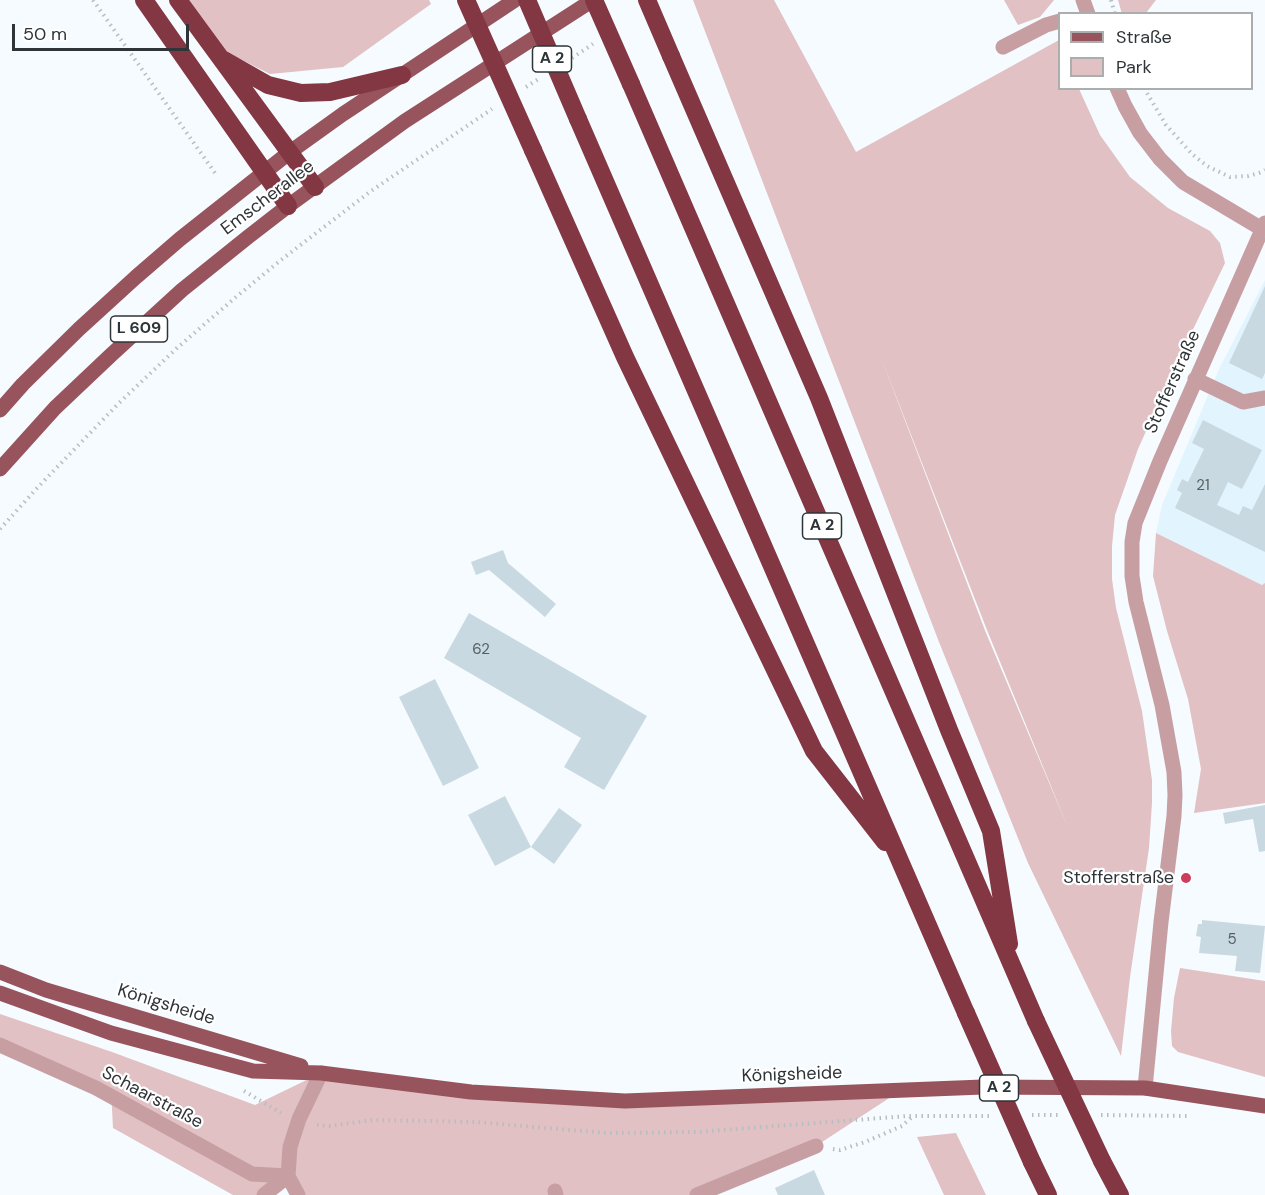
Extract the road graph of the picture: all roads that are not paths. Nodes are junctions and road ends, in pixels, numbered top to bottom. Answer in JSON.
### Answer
{"nodes":[{"id":1,"x":144,"y":0,"type":"edge"},
{"id":2,"x":178,"y":0,"type":"edge"},
{"id":3,"x":466,"y":0,"type":"edge"},
{"id":4,"x":514,"y":0,"type":"edge"},
{"id":5,"x":527,"y":0,"type":"edge"},
{"id":6,"x":594,"y":0,"type":"edge"},
{"id":7,"x":647,"y":0,"type":"edge"},
{"id":8,"x":1058,"y":21,"type":"edge"},
{"id":9,"x":1003,"y":47,"type":"dead end"},
{"id":10,"x":219,"y":56,"type":"junction"},
{"id":11,"x":402,"y":75,"type":"junction"},
{"id":12,"x":1118,"y":90,"type":"edge"},
{"id":13,"x":290,"y":152,"type":"junction"},
{"id":14,"x":265,"y":172,"type":"junction"},
{"id":15,"x":315,"y":187,"type":"junction"},
{"id":16,"x":288,"y":206,"type":"junction"},
{"id":17,"x":1264,"y":226,"type":"edge"},
{"id":18,"x":1195,"y":380,"type":"junction"},
{"id":19,"x":1265,"y":398,"type":"edge"},
{"id":20,"x":0,"y":411,"type":"edge"},
{"id":21,"x":0,"y":469,"type":"edge"},
{"id":22,"x":902,"y":862,"type":"junction"},
{"id":23,"x":1012,"y":969,"type":"junction"},
{"id":24,"x":0,"y":972,"type":"edge"},
{"id":25,"x":0,"y":993,"type":"edge"},
{"id":26,"x":0,"y":1045,"type":"edge"},
{"id":27,"x":321,"y":1073,"type":"junction"},
{"id":28,"x":1145,"y":1088,"type":"junction"},
{"id":29,"x":1265,"y":1106,"type":"edge"},
{"id":30,"x":816,"y":1146,"type":"dead end"},
{"id":31,"x":288,"y":1176,"type":"junction"},
{"id":32,"x":264,"y":1195,"type":"edge"},
{"id":33,"x":298,"y":1195,"type":"edge"},
{"id":34,"x":697,"y":1195,"type":"edge"},
{"id":35,"x":1048,"y":1195,"type":"edge"},
{"id":36,"x":1119,"y":1195,"type":"edge"}],
"edges":[{"from":1,"to":14,"type":"highway"},
{"from":2,"to":10,"type":"highway"},
{"from":3,"to":22,"type":"highway","bridge":true},
{"from":4,"to":11,"type":"main road","name":"Emscherallee","number":"L 609"},
{"from":5,"to":22,"type":"highway","number":"A 2","bridge":true},
{"from":6,"to":15,"type":"main road","name":"Emscherallee","number":"L 609"},
{"from":6,"to":23,"type":"highway","number":"A 2","bridge":true},
{"from":7,"to":23,"type":"highway","bridge":true},
{"from":8,"to":9,"type":"street"},
{"from":10,"to":11,"type":"highway"},
{"from":10,"to":13,"type":"highway"},
{"from":11,"to":13,"type":"main road","name":"Emscherallee","number":"L 609"},
{"from":12,"to":17,"type":"street","name":"Stofferstraße"},
{"from":13,"to":14,"type":"main road","name":"Emscherallee","number":"L 609"},
{"from":13,"to":15,"type":"highway"},
{"from":14,"to":16,"type":"highway"},
{"from":14,"to":20,"type":"main road","name":"Emscherallee","number":"L 609"},
{"from":15,"to":16,"type":"main road","name":"Emscherallee","number":"L 609"},
{"from":16,"to":21,"type":"main road","name":"Emscherallee","number":"L 609"},
{"from":17,"to":18,"type":"street","name":"Stofferstraße"},
{"from":18,"to":19,"type":"street"},
{"from":18,"to":28,"type":"street","name":"Stofferstraße"},
{"from":22,"to":35,"type":"highway","number":"A 2","bridge":true},
{"from":23,"to":36,"type":"highway","number":"A 2","bridge":true},
{"from":24,"to":27,"type":"main road","name":"Königsheide"},
{"from":25,"to":27,"type":"main road","name":"Königsheide"},
{"from":26,"to":31,"type":"street","name":"Schaarstraße"},
{"from":27,"to":28,"type":"main road","name":"Königsheide"},
{"from":27,"to":31,"type":"street"},
{"from":28,"to":29,"type":"main road","name":"Königsheide"},
{"from":30,"to":34,"type":"street"},
{"from":31,"to":32,"type":"street"},
{"from":31,"to":33,"type":"street"}]}
